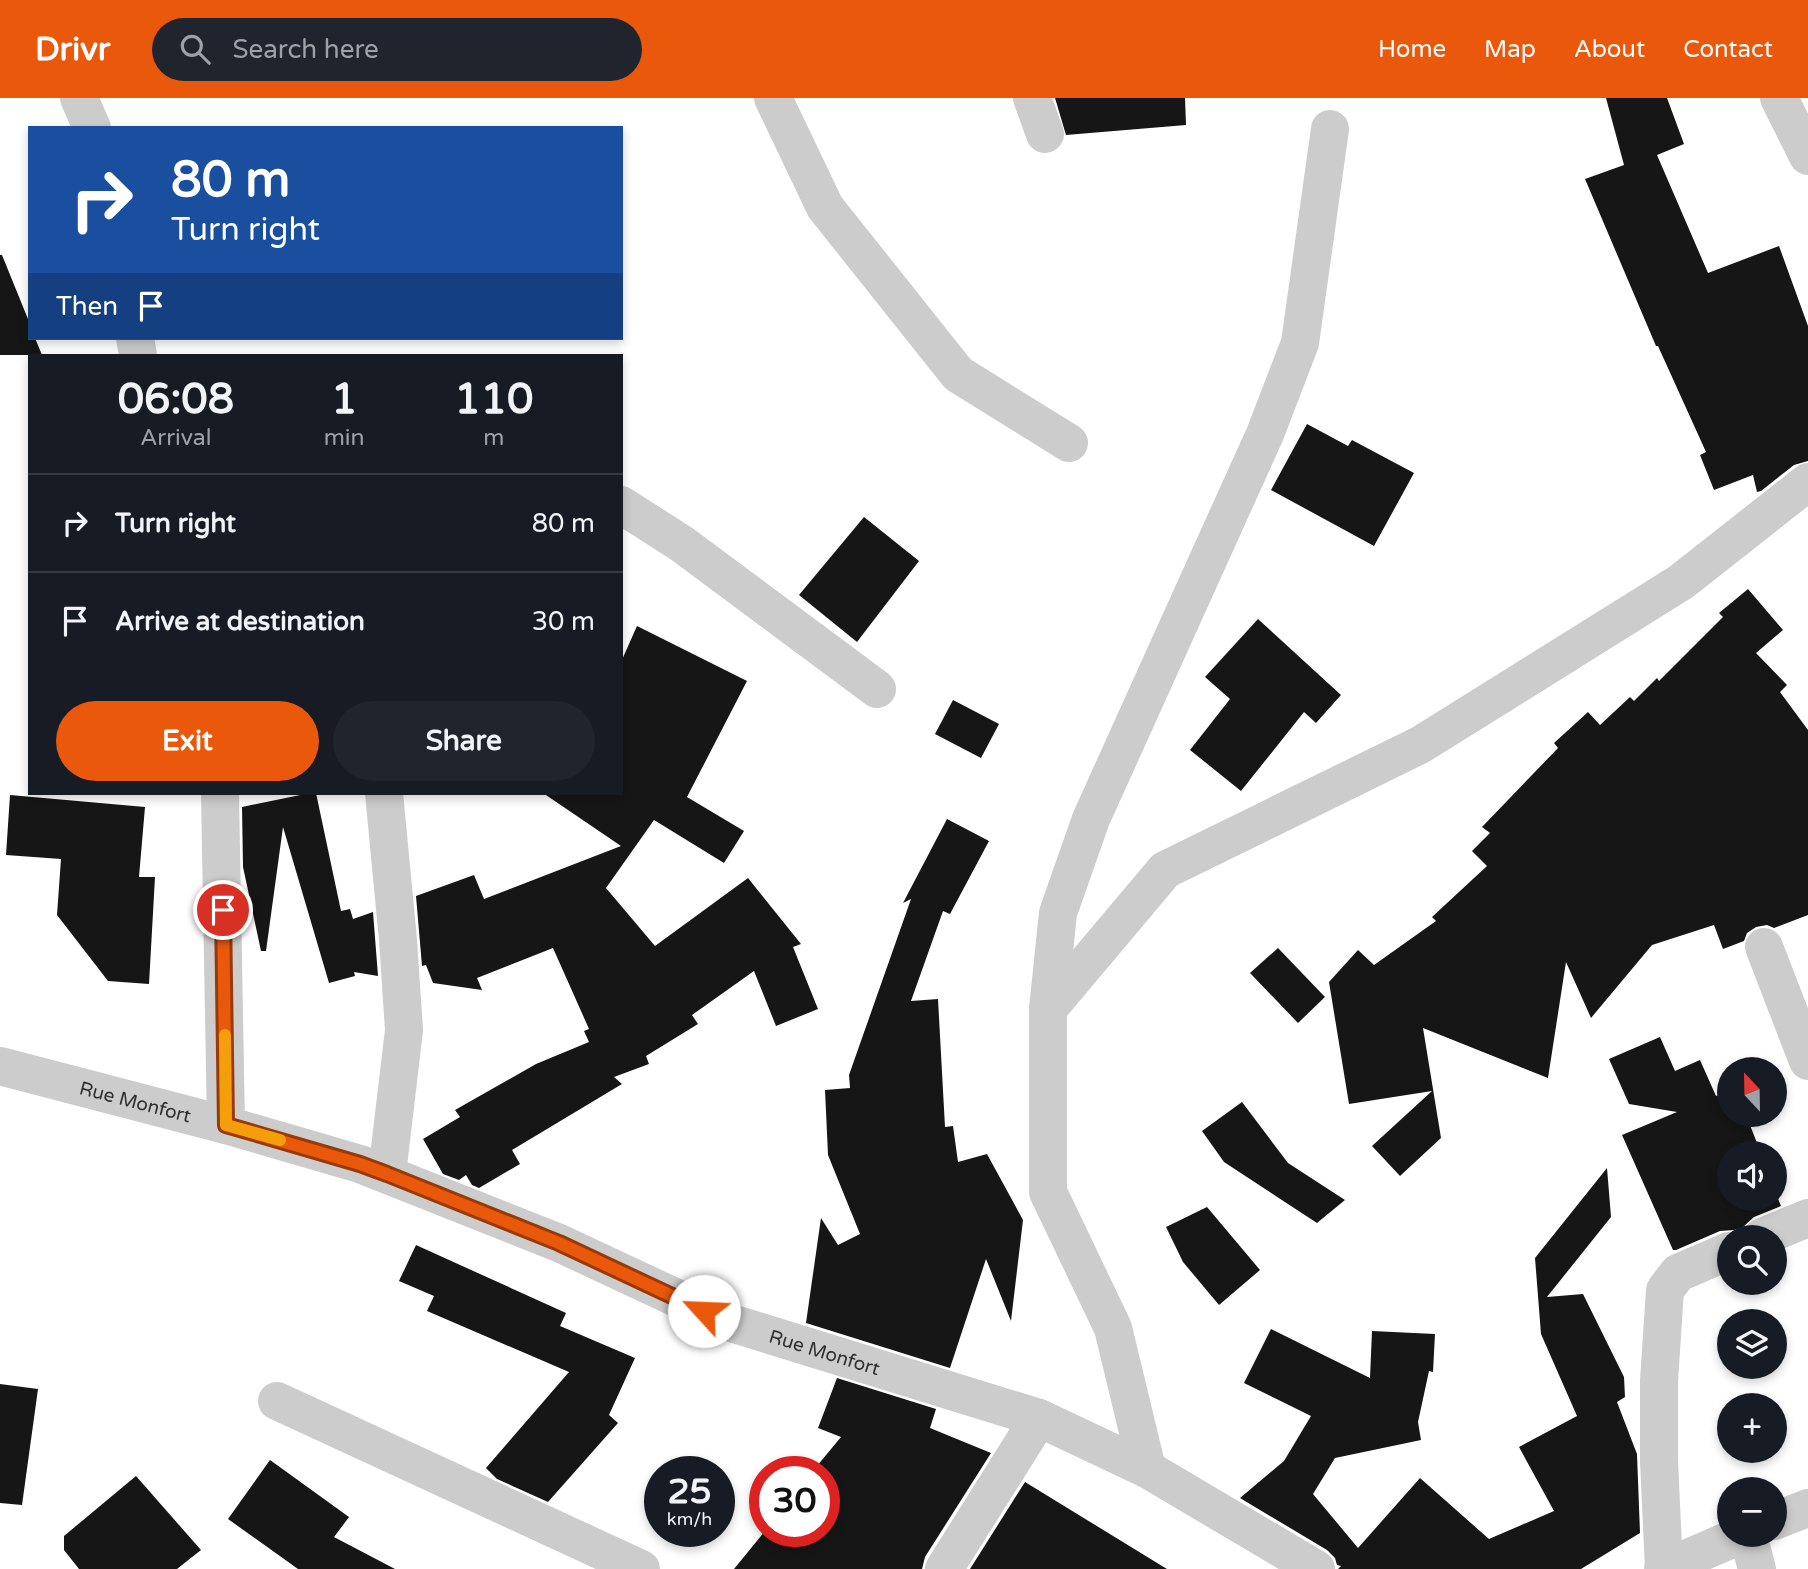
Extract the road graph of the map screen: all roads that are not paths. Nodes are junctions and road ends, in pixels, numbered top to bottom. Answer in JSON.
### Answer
{"nodes":[{"id":1,"x":79,"y":98,"type":"edge"},
{"id":2,"x":773,"y":98,"type":"edge"},
{"id":3,"x":1032,"y":98,"type":"edge"},
{"id":4,"x":1779,"y":98,"type":"edge"},
{"id":5,"x":91,"y":126,"type":"edge"},
{"id":6,"x":1330,"y":129,"type":"dead end"},
{"id":7,"x":1045,"y":134,"type":"dead end"},
{"id":8,"x":1808,"y":156,"type":"edge"},
{"id":9,"x":1069,"y":443,"type":"dead end"},
{"id":10,"x":1808,"y":482,"type":"edge"},
{"id":11,"x":623,"y":506,"type":"edge"},
{"id":12,"x":877,"y":689,"type":"dead end"},
{"id":13,"x":220,"y":795,"type":"edge"},
{"id":14,"x":384,"y":795,"type":"edge"},
{"id":15,"x":1764,"y":947,"type":"dead end"},
{"id":16,"x":1048,"y":1009,"type":"junction"},
{"id":17,"x":1808,"y":1061,"type":"edge"},
{"id":18,"x":0,"y":1066,"type":"edge"},
{"id":19,"x":226,"y":1125,"type":"junction"},
{"id":20,"x":387,"y":1174,"type":"junction"},
{"id":21,"x":1808,"y":1218,"type":"edge"},
{"id":22,"x":1787,"y":1227,"type":"edge"},
{"id":23,"x":1717,"y":1256,"type":"edge"},
{"id":24,"x":277,"y":1401,"type":"dead end"},
{"id":25,"x":1039,"y":1418,"type":"junction"},
{"id":26,"x":1147,"y":1469,"type":"junction"},
{"id":27,"x":1808,"y":1508,"type":"edge"},
{"id":28,"x":1787,"y":1516,"type":"edge"},
{"id":29,"x":1717,"y":1546,"type":"edge"},
{"id":30,"x":1751,"y":1547,"type":"edge"},
{"id":31,"x":641,"y":1569,"type":"edge"},
{"id":32,"x":944,"y":1569,"type":"edge"},
{"id":33,"x":1316,"y":1569,"type":"edge"},
{"id":34,"x":1664,"y":1569,"type":"edge"},
{"id":35,"x":1757,"y":1569,"type":"edge"}],
"edges":[{"from":1,"to":5,"type":"street"},
{"from":2,"to":9,"type":"street"},
{"from":3,"to":7,"type":"street"},
{"from":4,"to":8,"type":"street"},
{"from":6,"to":16,"type":"street"},
{"from":10,"to":16,"type":"street"},
{"from":11,"to":12,"type":"street"},
{"from":13,"to":19,"type":"street"},
{"from":14,"to":20,"type":"street"},
{"from":15,"to":17,"type":"street"},
{"from":16,"to":26,"type":"street"},
{"from":18,"to":19,"type":"street","name":"Rue Monfort"},
{"from":19,"to":20,"type":"street","name":"Rue Monfort"},
{"from":20,"to":25,"type":"street","name":"Rue Monfort"},
{"from":21,"to":22,"type":"street"},
{"from":23,"to":34,"type":"street"},
{"from":24,"to":31,"type":"street"},
{"from":25,"to":26,"type":"street","name":"Rue Monfort"},
{"from":25,"to":32,"type":"street"},
{"from":26,"to":33,"type":"street","name":"Rue Monfort"},
{"from":27,"to":28,"type":"street"},
{"from":29,"to":34,"type":"street"},
{"from":30,"to":35,"type":"street"}]}
